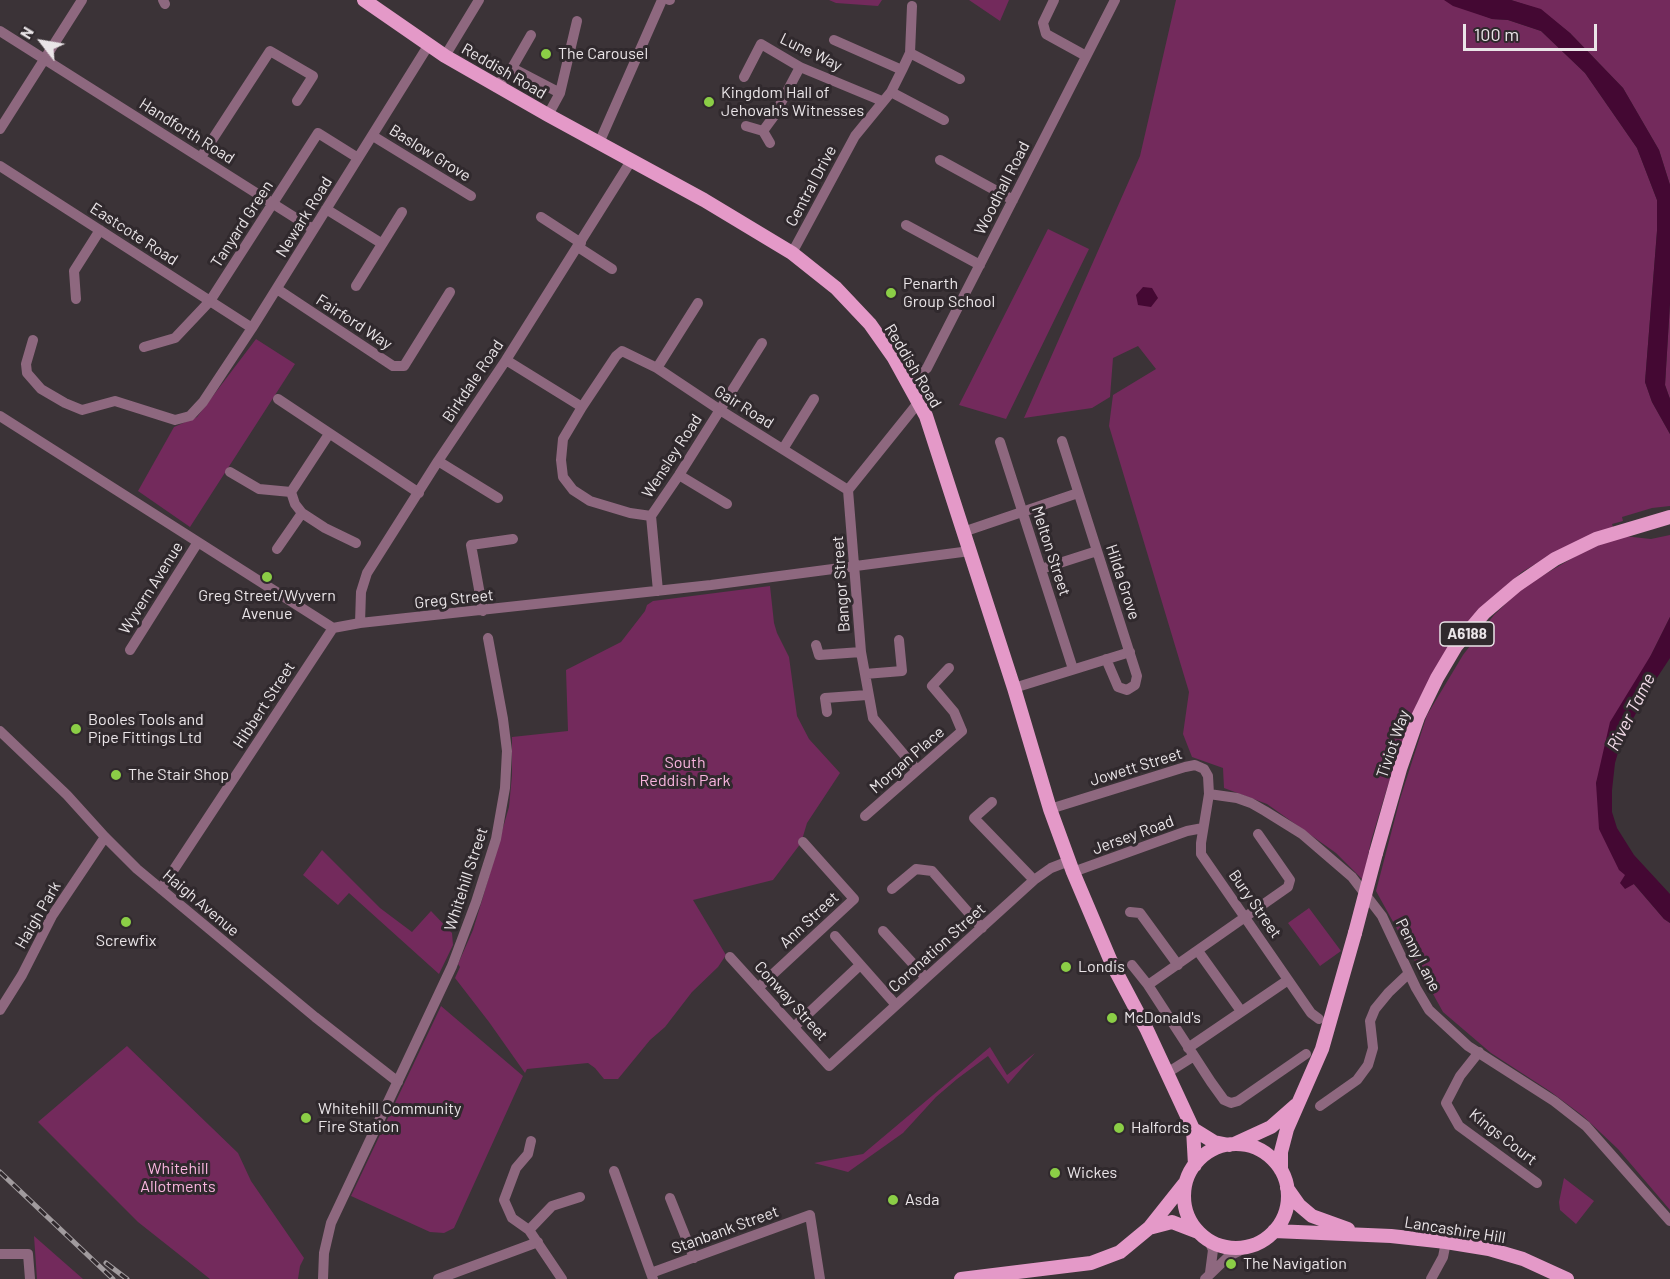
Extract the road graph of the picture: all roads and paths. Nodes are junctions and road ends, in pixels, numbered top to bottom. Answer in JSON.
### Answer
{"nodes":[{"id":1,"x":82,"y":0,"type":"edge"},
{"id":2,"x":364,"y":0,"type":"edge"},
{"id":3,"x":479,"y":0,"type":"edge"},
{"id":4,"x":662,"y":0,"type":"edge"},
{"id":5,"x":1054,"y":0,"type":"edge"},
{"id":6,"x":1115,"y":0,"type":"edge"},
{"id":7,"x":912,"y":6,"type":"dead end"},
{"id":8,"x":577,"y":21,"type":"dead end"},
{"id":9,"x":0,"y":31,"type":"edge"},
{"id":10,"x":531,"y":35,"type":"dead end"},
{"id":11,"x":834,"y":40,"type":"dead end"},
{"id":12,"x":428,"y":46,"type":"junction"},
{"id":13,"x":910,"y":53,"type":"junction"},
{"id":14,"x":445,"y":56,"type":"junction"},
{"id":15,"x":1086,"y":56,"type":"junction"},
{"id":16,"x":44,"y":58,"type":"junction"},
{"id":17,"x":800,"y":67,"type":"junction"},
{"id":18,"x":512,"y":68,"type":"junction"},
{"id":19,"x":902,"y":70,"type":"junction"},
{"id":20,"x":744,"y":77,"type":"dead end"},
{"id":21,"x":960,"y":79,"type":"dead end"},
{"id":22,"x":496,"y":87,"type":"junction"},
{"id":23,"x":891,"y":92,"type":"junction"},
{"id":24,"x":561,"y":93,"type":"junction"},
{"id":25,"x":297,"y":101,"type":"dead end"},
{"id":26,"x":882,"y":101,"type":"junction"},
{"id":27,"x":548,"y":115,"type":"junction"},
{"id":28,"x":944,"y":120,"type":"dead end"},
{"id":29,"x":746,"y":126,"type":"dead end"},
{"id":30,"x":0,"y":129,"type":"edge"},
{"id":31,"x":763,"y":131,"type":"junction"},
{"id":32,"x":373,"y":136,"type":"junction"},
{"id":33,"x":599,"y":143,"type":"junction"},
{"id":34,"x":770,"y":143,"type":"dead end"},
{"id":35,"x":201,"y":157,"type":"junction"},
{"id":36,"x":358,"y":158,"type":"junction"},
{"id":37,"x":940,"y":160,"type":"dead end"},
{"id":38,"x":632,"y":161,"type":"junction"},
{"id":39,"x":0,"y":166,"type":"edge"},
{"id":40,"x":471,"y":196,"type":"dead end"},
{"id":41,"x":1013,"y":200,"type":"junction"},
{"id":42,"x":273,"y":204,"type":"junction"},
{"id":43,"x":326,"y":209,"type":"junction"},
{"id":44,"x":402,"y":212,"type":"dead end"},
{"id":45,"x":541,"y":217,"type":"dead end"},
{"id":46,"x":906,"y":225,"type":"dead end"},
{"id":47,"x":100,"y":230,"type":"junction"},
{"id":48,"x":313,"y":230,"type":"junction"},
{"id":49,"x":381,"y":243,"type":"junction"},
{"id":50,"x":579,"y":245,"type":"junction"},
{"id":51,"x":792,"y":253,"type":"junction"},
{"id":52,"x":980,"y":265,"type":"junction"},
{"id":53,"x":612,"y":268,"type":"dead end"},
{"id":54,"x":356,"y":286,"type":"dead end"},
{"id":55,"x":277,"y":289,"type":"junction"},
{"id":56,"x":450,"y":292,"type":"dead end"},
{"id":57,"x":76,"y":299,"type":"dead end"},
{"id":58,"x":210,"y":301,"type":"junction"},
{"id":59,"x":698,"y":303,"type":"dead end"},
{"id":60,"x":252,"y":328,"type":"junction"},
{"id":61,"x":33,"y":340,"type":"dead end"},
{"id":62,"x":762,"y":343,"type":"dead end"},
{"id":63,"x":144,"y":347,"type":"dead end"},
{"id":64,"x":506,"y":360,"type":"junction"},
{"id":65,"x":657,"y":368,"type":"junction"},
{"id":66,"x":908,"y":383,"type":"junction"},
{"id":67,"x":278,"y":399,"type":"dead end"},
{"id":68,"x":814,"y":399,"type":"dead end"},
{"id":69,"x":918,"y":403,"type":"junction"},
{"id":70,"x":582,"y":407,"type":"junction"},
{"id":71,"x":720,"y":410,"type":"junction"},
{"id":72,"x":0,"y":416,"type":"edge"},
{"id":73,"x":329,"y":434,"type":"junction"},
{"id":74,"x":1062,"y":441,"type":"dead end"},
{"id":75,"x":1000,"y":442,"type":"dead end"},
{"id":76,"x":783,"y":449,"type":"junction"},
{"id":77,"x":438,"y":461,"type":"junction"},
{"id":78,"x":230,"y":472,"type":"dead end"},
{"id":79,"x":680,"y":475,"type":"junction"},
{"id":80,"x":848,"y":490,"type":"junction"},
{"id":81,"x":291,"y":492,"type":"junction"},
{"id":82,"x":419,"y":492,"type":"junction"},
{"id":83,"x":1078,"y":493,"type":"junction"},
{"id":84,"x":498,"y":498,"type":"dead end"},
{"id":85,"x":727,"y":504,"type":"dead end"},
{"id":86,"x":1023,"y":512,"type":"junction"},
{"id":87,"x":302,"y":513,"type":"junction"},
{"id":88,"x":651,"y":516,"type":"junction"},
{"id":89,"x":1670,"y":517,"type":"edge"},
{"id":90,"x":963,"y":532,"type":"junction"},
{"id":91,"x":513,"y":539,"type":"dead end"},
{"id":92,"x":198,"y":542,"type":"junction"},
{"id":93,"x":356,"y":543,"type":"dead end"},
{"id":94,"x":277,"y":549,"type":"dead end"},
{"id":95,"x":970,"y":551,"type":"junction"},
{"id":96,"x":1097,"y":551,"type":"junction"},
{"id":97,"x":855,"y":567,"type":"junction"},
{"id":98,"x":1041,"y":569,"type":"junction"},
{"id":99,"x":658,"y":591,"type":"junction"},
{"id":100,"x":483,"y":611,"type":"junction"},
{"id":101,"x":360,"y":623,"type":"junction"},
{"id":102,"x":333,"y":628,"type":"junction"},
{"id":103,"x":488,"y":638,"type":"dead end"},
{"id":104,"x":899,"y":640,"type":"dead end"},
{"id":105,"x":816,"y":645,"type":"dead end"},
{"id":106,"x":130,"y":650,"type":"dead end"},
{"id":107,"x":861,"y":652,"type":"junction"},
{"id":108,"x":1130,"y":652,"type":"junction"},
{"id":109,"x":1106,"y":659,"type":"junction"},
{"id":110,"x":949,"y":668,"type":"dead end"},
{"id":111,"x":1073,"y":669,"type":"junction"},
{"id":112,"x":865,"y":674,"type":"junction"},
{"id":113,"x":1014,"y":688,"type":"junction"},
{"id":114,"x":867,"y":695,"type":"junction"},
{"id":115,"x":827,"y":712,"type":"dead end"},
{"id":116,"x":0,"y":731,"type":"edge"},
{"id":117,"x":917,"y":770,"type":"junction"},
{"id":118,"x":1209,"y":794,"type":"junction"},
{"id":119,"x":992,"y":802,"type":"dead end"},
{"id":120,"x":1050,"y":809,"type":"junction"},
{"id":121,"x":865,"y":816,"type":"dead end"},
{"id":122,"x":1203,"y":828,"type":"junction"},
{"id":123,"x":1258,"y":834,"type":"dead end"},
{"id":124,"x":105,"y":837,"type":"junction"},
{"id":125,"x":803,"y":842,"type":"dead end"},
{"id":126,"x":1071,"y":866,"type":"junction"},
{"id":127,"x":1034,"y":880,"type":"junction"},
{"id":128,"x":161,"y":889,"type":"junction"},
{"id":129,"x":892,"y":889,"type":"dead end"},
{"id":130,"x":1130,"y":912,"type":"dead end"},
{"id":131,"x":1246,"y":918,"type":"junction"},
{"id":132,"x":982,"y":928,"type":"junction"},
{"id":133,"x":883,"y":931,"type":"dead end"},
{"id":134,"x":835,"y":936,"type":"dead end"},
{"id":135,"x":1198,"y":951,"type":"junction"},
{"id":136,"x":730,"y":957,"type":"dead end"},
{"id":137,"x":860,"y":965,"type":"junction"},
{"id":138,"x":1132,"y":965,"type":"dead end"},
{"id":139,"x":1178,"y":965,"type":"junction"},
{"id":140,"x":1409,"y":973,"type":"junction"},
{"id":141,"x":926,"y":978,"type":"junction"},
{"id":142,"x":1288,"y":980,"type":"junction"},
{"id":143,"x":1148,"y":985,"type":"junction"},
{"id":144,"x":759,"y":987,"type":"junction"},
{"id":145,"x":896,"y":1005,"type":"junction"},
{"id":146,"x":0,"y":1010,"type":"edge"},
{"id":147,"x":1241,"y":1011,"type":"junction"},
{"id":148,"x":1319,"y":1019,"type":"dead end"},
{"id":149,"x":795,"y":1026,"type":"junction"},
{"id":150,"x":1191,"y":1052,"type":"junction"},
{"id":151,"x":1479,"y":1052,"type":"junction"},
{"id":152,"x":1306,"y":1054,"type":"dead end"},
{"id":153,"x":829,"y":1066,"type":"joint"},
{"id":154,"x":1167,"y":1073,"type":"junction"},
{"id":155,"x":398,"y":1082,"type":"junction"},
{"id":156,"x":1299,"y":1102,"type":"junction"},
{"id":157,"x":1320,"y":1106,"type":"dead end"},
{"id":158,"x":1193,"y":1129,"type":"junction"},
{"id":159,"x":531,"y":1141,"type":"dead end"},
{"id":160,"x":1230,"y":1144,"type":"junction"},
{"id":161,"x":1195,"y":1165,"type":"junction"},
{"id":162,"x":1281,"y":1170,"type":"junction"},
{"id":163,"x":614,"y":1171,"type":"dead end"},
{"id":164,"x":1187,"y":1180,"type":"junction"},
{"id":165,"x":1537,"y":1183,"type":"dead end"},
{"id":166,"x":1287,"y":1188,"type":"junction"},
{"id":167,"x":580,"y":1197,"type":"dead end"},
{"id":168,"x":670,"y":1198,"type":"dead end"},
{"id":169,"x":1670,"y":1221,"type":"edge"},
{"id":170,"x":1149,"y":1228,"type":"junction"},
{"id":171,"x":530,"y":1230,"type":"junction"},
{"id":172,"x":1274,"y":1231,"type":"junction"},
{"id":173,"x":1369,"y":1236,"type":"junction"},
{"id":174,"x":1204,"y":1237,"type":"junction"},
{"id":175,"x":538,"y":1242,"type":"junction"},
{"id":176,"x":1446,"y":1242,"type":"junction"},
{"id":177,"x":1247,"y":1247,"type":"junction"},
{"id":178,"x":0,"y":1254,"type":"edge"},
{"id":179,"x":694,"y":1258,"type":"junction"},
{"id":180,"x":652,"y":1276,"type":"edge"},
{"id":181,"x":1208,"y":1276,"type":"edge"},
{"id":182,"x":30,"y":1279,"type":"edge"},
{"id":183,"x":323,"y":1279,"type":"edge"},
{"id":184,"x":438,"y":1279,"type":"edge"},
{"id":185,"x":562,"y":1279,"type":"edge"},
{"id":186,"x":820,"y":1279,"type":"edge"},
{"id":187,"x":961,"y":1279,"type":"edge"},
{"id":188,"x":1431,"y":1279,"type":"edge"},
{"id":189,"x":1567,"y":1279,"type":"edge"}],
"edges":[{"from":1,"to":16,"type":"street"},
{"from":2,"to":12,"type":"main road","name":"Reddish Road"},
{"from":3,"to":14,"type":"street"},
{"from":4,"to":33,"type":"street"},
{"from":5,"to":15,"type":"street"},
{"from":6,"to":15,"type":"street","name":"Woodhall Road"},
{"from":7,"to":13,"type":"street","name":"Central Drive"},
{"from":8,"to":24,"type":"street"},
{"from":9,"to":16,"type":"street","name":"Handforth Road"},
{"from":10,"to":18,"type":"street"},
{"from":11,"to":19,"type":"street"},
{"from":12,"to":14,"type":"main road","name":"Reddish Road"},
{"from":12,"to":32,"type":"street","name":"Newark Road"},
{"from":13,"to":19,"type":"street","name":"Central Drive"},
{"from":13,"to":21,"type":"street"},
{"from":14,"to":22,"type":"main road","name":"Reddish Road"},
{"from":15,"to":41,"type":"street","name":"Woodhall Road"},
{"from":16,"to":30,"type":"street"},
{"from":16,"to":35,"type":"street","name":"Handforth Road"},
{"from":17,"to":20,"type":"street","name":"Lune Way"},
{"from":17,"to":26,"type":"street","name":"Lune Way"},
{"from":17,"to":31,"type":"street"},
{"from":18,"to":22,"type":"street"},
{"from":18,"to":24,"type":"street"},
{"from":19,"to":23,"type":"street","name":"Central Drive"},
{"from":22,"to":27,"type":"main road","name":"Reddish Road"},
{"from":23,"to":26,"type":"street","name":"Central Drive"},
{"from":23,"to":28,"type":"street"},
{"from":24,"to":27,"type":"street"},
{"from":25,"to":35,"type":"street"},
{"from":26,"to":51,"type":"street","name":"Central Drive"},
{"from":27,"to":33,"type":"main road","name":"Reddish Road"},
{"from":29,"to":31,"type":"street"},
{"from":31,"to":34,"type":"street"},
{"from":32,"to":36,"type":"street","name":"Newark Road"},
{"from":32,"to":40,"type":"street","name":"Baslow Grove"},
{"from":33,"to":38,"type":"main road","name":"Reddish Road"},
{"from":35,"to":42,"type":"street","name":"Handforth Road"},
{"from":36,"to":42,"type":"street","name":"Tanyard Green"},
{"from":36,"to":43,"type":"street","name":"Newark Road"},
{"from":37,"to":41,"type":"street"},
{"from":38,"to":50,"type":"street","name":"Birkdale Road"},
{"from":38,"to":51,"type":"main road","name":"Reddish Road"},
{"from":39,"to":47,"type":"street","name":"Eastcote Road"},
{"from":41,"to":52,"type":"street","name":"Woodhall Road"},
{"from":42,"to":48,"type":"street","name":"Handforth Road"},
{"from":42,"to":58,"type":"street","name":"Tanyard Green"},
{"from":43,"to":48,"type":"street","name":"Newark Road"},
{"from":43,"to":49,"type":"street"},
{"from":44,"to":49,"type":"street"},
{"from":45,"to":50,"type":"street"},
{"from":46,"to":52,"type":"street"},
{"from":47,"to":57,"type":"street"},
{"from":47,"to":58,"type":"street","name":"Eastcote Road"},
{"from":48,"to":55,"type":"street","name":"Newark Road"},
{"from":49,"to":54,"type":"street"},
{"from":50,"to":53,"type":"street"},
{"from":50,"to":64,"type":"street","name":"Birkdale Road"},
{"from":51,"to":66,"type":"main road","name":"Reddish Road"},
{"from":52,"to":66,"type":"street","name":"Woodhall Road"},
{"from":55,"to":56,"type":"street","name":"Fairford Way"},
{"from":55,"to":60,"type":"street","name":"Newark Road"},
{"from":58,"to":60,"type":"street","name":"Eastcote Road"},
{"from":58,"to":63,"type":"street","name":"Tanyard Green"},
{"from":59,"to":65,"type":"street"},
{"from":60,"to":61,"type":"street","name":"Newark Road"},
{"from":62,"to":71,"type":"street","name":"Wensley Road"},
{"from":64,"to":70,"type":"street"},
{"from":64,"to":77,"type":"street","name":"Birkdale Road"},
{"from":65,"to":70,"type":"street","name":"Gair Road"},
{"from":65,"to":71,"type":"street","name":"Gair Road"},
{"from":66,"to":69,"type":"main road","name":"Reddish Road"},
{"from":67,"to":73,"type":"street"},
{"from":68,"to":76,"type":"street"},
{"from":69,"to":80,"type":"street"},
{"from":69,"to":90,"type":"main road","name":"Reddish Road"},
{"from":70,"to":88,"type":"street"},
{"from":71,"to":76,"type":"street","name":"Gair Road"},
{"from":71,"to":79,"type":"street","name":"Wensley Road"},
{"from":72,"to":92,"type":"street"},
{"from":73,"to":81,"type":"street"},
{"from":73,"to":82,"type":"street"},
{"from":74,"to":83,"type":"street","name":"Hilda Grove"},
{"from":75,"to":86,"type":"street","name":"Melton Street"},
{"from":76,"to":80,"type":"street","name":"Gair Road"},
{"from":77,"to":82,"type":"street","name":"Birkdale Road"},
{"from":77,"to":84,"type":"street"},
{"from":78,"to":81,"type":"street"},
{"from":79,"to":85,"type":"street"},
{"from":79,"to":88,"type":"street","name":"Wensley Road"},
{"from":80,"to":97,"type":"street","name":"Bangor Street"},
{"from":81,"to":87,"type":"street"},
{"from":82,"to":101,"type":"street","name":"Birkdale Road"},
{"from":83,"to":86,"type":"street"},
{"from":83,"to":96,"type":"street","name":"Hilda Grove"},
{"from":86,"to":90,"type":"street"},
{"from":86,"to":98,"type":"street","name":"Melton Street"},
{"from":87,"to":93,"type":"street"},
{"from":87,"to":94,"type":"street"},
{"from":88,"to":99,"type":"street","name":"Wensley Road"},
{"from":89,"to":156,"type":"main road","name":"Tiviot Way","number":"A6188","bridge":true},
{"from":90,"to":95,"type":"main road","name":"Reddish Road"},
{"from":91,"to":100,"type":"street"},
{"from":92,"to":102,"type":"street"},
{"from":92,"to":106,"type":"street","name":"Wyvern Avenue"},
{"from":95,"to":97,"type":"street","name":"Greg Street"},
{"from":95,"to":113,"type":"main road","name":"Reddish Road"},
{"from":96,"to":98,"type":"street"},
{"from":96,"to":108,"type":"street","name":"Hilda Grove"},
{"from":97,"to":99,"type":"street","name":"Greg Street"},
{"from":97,"to":107,"type":"street","name":"Bangor Street"},
{"from":98,"to":111,"type":"street","name":"Melton Street"},
{"from":99,"to":100,"type":"street","name":"Greg Street"},
{"from":100,"to":101,"type":"street","name":"Greg Street"},
{"from":101,"to":102,"type":"street","name":"Greg Street"},
{"from":102,"to":128,"type":"street","name":"Hibbert Street"},
{"from":103,"to":155,"type":"street","name":"Whitehill Street"},
{"from":104,"to":112,"type":"street"},
{"from":105,"to":107,"type":"street"},
{"from":107,"to":112,"type":"street","name":"Bangor Street"},
{"from":108,"to":109,"type":"street"},
{"from":108,"to":109,"type":"street","name":"Hilda Grove"},
{"from":109,"to":111,"type":"street"},
{"from":110,"to":117,"type":"street","name":"Morgan Place"},
{"from":111,"to":113,"type":"street"},
{"from":112,"to":114,"type":"street","name":"Bangor Street"},
{"from":113,"to":120,"type":"main road","name":"Reddish Road"},
{"from":114,"to":115,"type":"street"},
{"from":114,"to":117,"type":"street","name":"Bangor Street"},
{"from":116,"to":124,"type":"street","name":"Haigh Avenue"},
{"from":117,"to":121,"type":"street","name":"Morgan Place"},
{"from":118,"to":120,"type":"street","name":"Jowett Street"},
{"from":118,"to":122,"type":"street","name":"Bury Street"},
{"from":118,"to":140,"type":"street","name":"Penny Lane"},
{"from":119,"to":127,"type":"street"},
{"from":120,"to":126,"type":"main road","name":"Reddish Road"},
{"from":122,"to":126,"type":"street","name":"Jersey Road"},
{"from":122,"to":131,"type":"street","name":"Bury Street"},
{"from":123,"to":131,"type":"street"},
{"from":124,"to":128,"type":"street","name":"Haigh Avenue"},
{"from":124,"to":146,"type":"street","name":"Haigh Park"},
{"from":125,"to":144,"type":"street","name":"Ann Street"},
{"from":126,"to":127,"type":"street","name":"Coronation Street"},
{"from":126,"to":154,"type":"main road","name":"Reddish Road"},
{"from":127,"to":132,"type":"street","name":"Coronation Street"},
{"from":128,"to":155,"type":"street","name":"Haigh Avenue"},
{"from":129,"to":132,"type":"street"},
{"from":130,"to":139,"type":"street"},
{"from":131,"to":135,"type":"street"},
{"from":131,"to":142,"type":"street","name":"Bury Street"},
{"from":132,"to":141,"type":"street","name":"Coronation Street"},
{"from":133,"to":141,"type":"street"},
{"from":134,"to":137,"type":"street"},
{"from":135,"to":139,"type":"street"},
{"from":135,"to":147,"type":"street"},
{"from":136,"to":144,"type":"street","name":"Conway Street"},
{"from":137,"to":145,"type":"street"},
{"from":137,"to":149,"type":"street"},
{"from":138,"to":143,"type":"street"},
{"from":139,"to":143,"type":"street"},
{"from":140,"to":151,"type":"street","name":"Penny Lane"},
{"from":140,"to":157,"type":"street"},
{"from":141,"to":145,"type":"street","name":"Coronation Street"},
{"from":142,"to":147,"type":"street"},
{"from":142,"to":148,"type":"street","name":"Bury Street"},
{"from":143,"to":150,"type":"street"},
{"from":144,"to":149,"type":"street","name":"Conway Street"},
{"from":145,"to":153,"type":"street","name":"Coronation Street"},
{"from":147,"to":150,"type":"street"},
{"from":149,"to":153,"type":"street","name":"Conway Street"},
{"from":150,"to":152,"type":"street"},
{"from":150,"to":154,"type":"street"},
{"from":151,"to":165,"type":"street","name":"Kings Court"},
{"from":151,"to":169,"type":"street","name":"Penny Lane"},
{"from":154,"to":158,"type":"main road","name":"Reddish Road"},
{"from":155,"to":183,"type":"street","name":"Whitehill Street"},
{"from":156,"to":160,"type":"main road","name":"Tiviot Way","number":"A6188"},
{"from":156,"to":162,"type":"main road","name":"Tiviot Way","number":"A6188"},
{"from":158,"to":160,"type":"main road"},
{"from":158,"to":161,"type":"main road"},
{"from":159,"to":171,"type":"street"},
{"from":160,"to":161,"type":"main road"},
{"from":160,"to":162,"type":"main road"},
{"from":161,"to":164,"type":"main road"},
{"from":162,"to":166,"type":"main road"},
{"from":163,"to":180,"type":"street"},
{"from":164,"to":170,"type":"main road"},
{"from":164,"to":174,"type":"main road"},
{"from":166,"to":172,"type":"main road"},
{"from":166,"to":173,"type":"main road","name":"Lancashire Hill"},
{"from":167,"to":171,"type":"street"},
{"from":168,"to":179,"type":"street"},
{"from":170,"to":174,"type":"main road"},
{"from":170,"to":187,"type":"main road"},
{"from":171,"to":175,"type":"street"},
{"from":172,"to":173,"type":"main road","name":"Lancashire Hill"},
{"from":172,"to":177,"type":"main road"},
{"from":173,"to":176,"type":"main road","name":"Lancashire Hill"},
{"from":174,"to":177,"type":"main road"},
{"from":174,"to":181,"type":"street"},
{"from":175,"to":184,"type":"street"},
{"from":175,"to":185,"type":"street"},
{"from":176,"to":188,"type":"street"},
{"from":176,"to":189,"type":"main road","name":"Lancashire Hill"},
{"from":177,"to":181,"type":"street"},
{"from":178,"to":182,"type":"street"},
{"from":179,"to":180,"type":"street","name":"Stanbank Street"},
{"from":179,"to":186,"type":"street","name":"Stanbank Street"}]}
